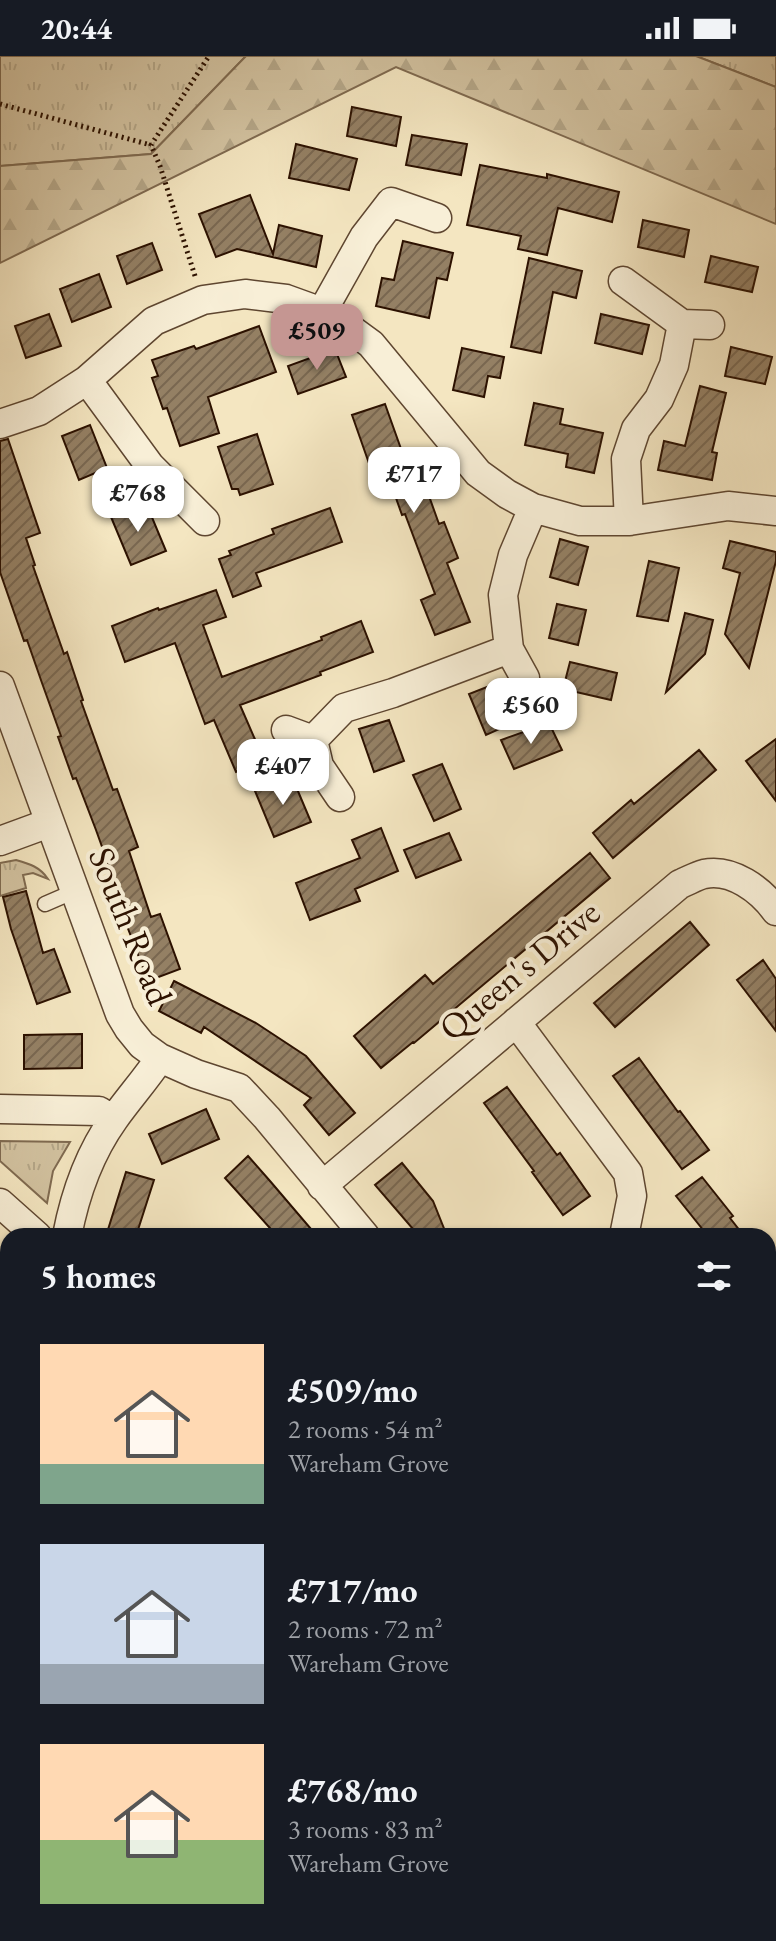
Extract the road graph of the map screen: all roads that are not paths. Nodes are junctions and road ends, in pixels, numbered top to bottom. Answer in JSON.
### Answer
{"nodes":[{"id":1,"x":437,"y":218,"type":"dead end"},
{"id":2,"x":623,"y":281,"type":"dead end"},
{"id":3,"x":322,"y":312,"type":"junction"},
{"id":4,"x":87,"y":380,"type":"junction"},
{"id":5,"x":0,"y":424,"type":"edge"},
{"id":6,"x":533,"y":508,"type":"junction"},
{"id":7,"x":776,"y":511,"type":"edge"},
{"id":8,"x":205,"y":521,"type":"dead end"},
{"id":9,"x":629,"y":521,"type":"junction"},
{"id":10,"x":509,"y":649,"type":"junction"},
{"id":11,"x":525,"y":678,"type":"dead end"},
{"id":12,"x":0,"y":686,"type":"edge"},
{"id":13,"x":286,"y":730,"type":"dead end"},
{"id":14,"x":313,"y":740,"type":"junction"},
{"id":15,"x":340,"y":797,"type":"dead end"},
{"id":16,"x":49,"y":823,"type":"junction"},
{"id":17,"x":0,"y":841,"type":"edge"},
{"id":18,"x":75,"y":891,"type":"junction"},
{"id":19,"x":45,"y":904,"type":"dead end"},
{"id":20,"x":776,"y":911,"type":"edge"},
{"id":21,"x":516,"y":1022,"type":"junction"},
{"id":22,"x":160,"y":1058,"type":"junction"},
{"id":23,"x":0,"y":1109,"type":"edge"},
{"id":24,"x":113,"y":1120,"type":"junction"},
{"id":25,"x":322,"y":1186,"type":"junction"},
{"id":26,"x":0,"y":1203,"type":"edge"},
{"id":27,"x":28,"y":1228,"type":"edge"},
{"id":28,"x":69,"y":1228,"type":"edge"},
{"id":29,"x":358,"y":1228,"type":"edge"},
{"id":30,"x":626,"y":1228,"type":"edge"}],
"edges":[{"from":1,"to":3,"type":"street"},
{"from":2,"to":9,"type":"street"},
{"from":3,"to":4,"type":"street"},
{"from":3,"to":6,"type":"street"},
{"from":4,"to":5,"type":"street"},
{"from":4,"to":8,"type":"street"},
{"from":6,"to":9,"type":"street"},
{"from":6,"to":10,"type":"street"},
{"from":7,"to":9,"type":"street"},
{"from":10,"to":11,"type":"street"},
{"from":10,"to":14,"type":"street"},
{"from":12,"to":16,"type":"street","name":"South Road"},
{"from":13,"to":14,"type":"street"},
{"from":14,"to":15,"type":"street"},
{"from":16,"to":17,"type":"street"},
{"from":16,"to":18,"type":"street","name":"South Road"},
{"from":18,"to":19,"type":"lane"},
{"from":18,"to":22,"type":"street","name":"South Road"},
{"from":20,"to":21,"type":"street","name":"Queen's Drive"},
{"from":21,"to":25,"type":"street","name":"Queen's Drive"},
{"from":21,"to":30,"type":"street"},
{"from":22,"to":24,"type":"street"},
{"from":22,"to":25,"type":"street","name":"South Road"},
{"from":23,"to":24,"type":"street"},
{"from":24,"to":28,"type":"street"},
{"from":25,"to":29,"type":"street","name":"South Road"},
{"from":26,"to":27,"type":"street"}]}
